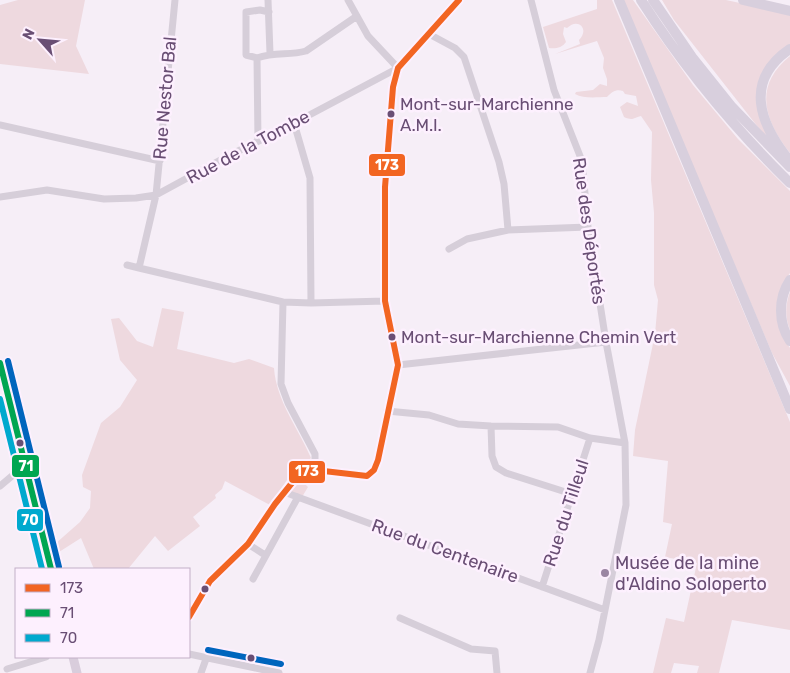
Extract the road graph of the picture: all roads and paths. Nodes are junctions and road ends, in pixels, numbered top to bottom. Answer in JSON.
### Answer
{"nodes":[{"id":1,"x":174,"y":0,"type":"edge"},
{"id":2,"x":268,"y":0,"type":"edge"},
{"id":3,"x":348,"y":0,"type":"edge"},
{"id":4,"x":459,"y":0,"type":"edge"},
{"id":5,"x":532,"y":0,"type":"edge"},
{"id":6,"x":619,"y":0,"type":"edge"},
{"id":7,"x":641,"y":0,"type":"edge"},
{"id":8,"x":653,"y":0,"type":"edge"},
{"id":9,"x":743,"y":0,"type":"edge"},
{"id":10,"x":790,"y":11,"type":"edge"},
{"id":11,"x":269,"y":12,"type":"junction"},
{"id":12,"x":357,"y":16,"type":"junction"},
{"id":13,"x":429,"y":34,"type":"junction"},
{"id":14,"x":790,"y":50,"type":"edge"},
{"id":15,"x":270,"y":53,"type":"junction"},
{"id":16,"x":257,"y":58,"type":"junction"},
{"id":17,"x":398,"y":68,"type":"junction"},
{"id":18,"x":294,"y":123,"type":"junction"},
{"id":19,"x":0,"y":125,"type":"edge"},
{"id":20,"x":258,"y":141,"type":"junction"},
{"id":21,"x":160,"y":161,"type":"junction"},
{"id":22,"x":790,"y":161,"type":"edge"},
{"id":23,"x":790,"y":168,"type":"edge"},
{"id":24,"x":790,"y":184,"type":"edge"},
{"id":25,"x":156,"y":195,"type":"junction"},
{"id":26,"x":0,"y":197,"type":"edge"},
{"id":27,"x":588,"y":227,"type":"junction"},
{"id":28,"x":508,"y":230,"type":"junction"},
{"id":29,"x":449,"y":249,"type":"dead end"},
{"id":30,"x":128,"y":265,"type":"dead end"},
{"id":31,"x":139,"y":268,"type":"junction"},
{"id":32,"x":790,"y":280,"type":"edge"},
{"id":33,"x":384,"y":301,"type":"junction"},
{"id":34,"x":283,"y":302,"type":"junction"},
{"id":35,"x":311,"y":303,"type":"junction"},
{"id":36,"x":790,"y":341,"type":"edge"},
{"id":37,"x":606,"y":342,"type":"junction"},
{"id":38,"x":0,"y":363,"type":"edge"},
{"id":39,"x":398,"y":365,"type":"junction"},
{"id":40,"x":774,"y":370,"type":"junction"},
{"id":41,"x":790,"y":394,"type":"edge"},
{"id":42,"x":790,"y":409,"type":"edge"},
{"id":43,"x":387,"y":411,"type":"junction"},
{"id":44,"x":12,"y":412,"type":"junction"},
{"id":45,"x":0,"y":414,"type":"edge"},
{"id":46,"x":491,"y":426,"type":"junction"},
{"id":47,"x":590,"y":438,"type":"junction"},
{"id":48,"x":625,"y":443,"type":"junction"},
{"id":49,"x":25,"y":465,"type":"junction"},
{"id":50,"x":315,"y":470,"type":"junction"},
{"id":51,"x":0,"y":486,"type":"edge"},
{"id":52,"x":284,"y":492,"type":"junction"},
{"id":53,"x":572,"y":494,"type":"junction"},
{"id":54,"x":298,"y":497,"type":"junction"},
{"id":55,"x":248,"y":544,"type":"junction"},
{"id":56,"x":266,"y":555,"type":"junction"},
{"id":57,"x":51,"y":568,"type":"edge"},
{"id":58,"x":253,"y":579,"type":"dead end"},
{"id":59,"x":542,"y":587,"type":"junction"},
{"id":60,"x":605,"y":610,"type":"junction"},
{"id":61,"x":190,"y":615,"type":"edge"},
{"id":62,"x":400,"y":618,"type":"dead end"},
{"id":63,"x":190,"y":654,"type":"edge"},
{"id":64,"x":43,"y":658,"type":"edge"},
{"id":65,"x":72,"y":658,"type":"edge"},
{"id":66,"x":206,"y":659,"type":"junction"},
{"id":67,"x":4,"y":670,"type":"edge"},
{"id":68,"x":76,"y":673,"type":"edge"},
{"id":69,"x":201,"y":673,"type":"edge"},
{"id":70,"x":279,"y":673,"type":"edge"},
{"id":71,"x":497,"y":673,"type":"edge"},
{"id":72,"x":590,"y":673,"type":"edge"}],
"edges":[{"from":1,"to":21,"type":"street","name":"Rue Nestor Bal"},
{"from":2,"to":11,"type":"street"},
{"from":3,"to":12,"type":"street"},
{"from":4,"to":13,"type":"street","name":"Rue de la Tombe"},
{"from":5,"to":27,"type":"street","name":"Rue des Déportés"},
{"from":6,"to":40,"type":"highway"},
{"from":7,"to":24,"type":"highway"},
{"from":8,"to":23,"type":"highway"},
{"from":9,"to":10,"type":"highway"},
{"from":11,"to":15,"type":"street"},
{"from":11,"to":16,"type":"street"},
{"from":12,"to":15,"type":"street"},
{"from":12,"to":17,"type":"street"},
{"from":13,"to":17,"type":"street","name":"Rue de la Tombe"},
{"from":13,"to":28,"type":"street"},
{"from":14,"to":22,"type":"highway"},
{"from":15,"to":16,"type":"street"},
{"from":16,"to":20,"type":"street"},
{"from":17,"to":18,"type":"street","name":"Rue de la Tombe"},
{"from":17,"to":33,"type":"street"},
{"from":18,"to":20,"type":"street","name":"Rue de la Tombe"},
{"from":18,"to":35,"type":"street"},
{"from":19,"to":21,"type":"street"},
{"from":20,"to":25,"type":"street","name":"Rue de la Tombe"},
{"from":21,"to":25,"type":"street","name":"Rue Nestor Bal"},
{"from":25,"to":26,"type":"street","name":"Rue de la Tombe"},
{"from":25,"to":31,"type":"street","name":"Rue Nestor Bal"},
{"from":27,"to":28,"type":"street"},
{"from":27,"to":37,"type":"street","name":"Rue des Déportés"},
{"from":28,"to":29,"type":"street"},
{"from":30,"to":31,"type":"street"},
{"from":31,"to":34,"type":"street"},
{"from":32,"to":36,"type":"highway"},
{"from":33,"to":35,"type":"street"},
{"from":33,"to":39,"type":"street"},
{"from":34,"to":35,"type":"street"},
{"from":34,"to":50,"type":"street"},
{"from":37,"to":39,"type":"street"},
{"from":37,"to":48,"type":"street","name":"Rue des Déportés"},
{"from":38,"to":44,"type":"main road"},
{"from":39,"to":43,"type":"street"},
{"from":40,"to":41,"type":"highway"},
{"from":40,"to":42,"type":"highway"},
{"from":43,"to":46,"type":"street"},
{"from":43,"to":50,"type":"street"},
{"from":44,"to":45,"type":"street"},
{"from":44,"to":49,"type":"main road"},
{"from":46,"to":47,"type":"street"},
{"from":46,"to":53,"type":"street"},
{"from":47,"to":48,"type":"street"},
{"from":47,"to":53,"type":"street","name":"Rue du Tilleul"},
{"from":48,"to":60,"type":"street","name":"Rue des Déportés"},
{"from":49,"to":51,"type":"street"},
{"from":49,"to":57,"type":"main road"},
{"from":50,"to":52,"type":"street"},
{"from":52,"to":54,"type":"street","name":"Rue du Centenaire"},
{"from":52,"to":55,"type":"street"},
{"from":53,"to":59,"type":"street","name":"Rue du Tilleul"},
{"from":54,"to":56,"type":"street"},
{"from":54,"to":59,"type":"street","name":"Rue du Centenaire"},
{"from":55,"to":56,"type":"street"},
{"from":55,"to":61,"type":"street"},
{"from":56,"to":58,"type":"street"},
{"from":59,"to":60,"type":"street","name":"Rue du Centenaire"},
{"from":60,"to":72,"type":"street","name":"Rue des Déportés"},
{"from":62,"to":71,"type":"street"},
{"from":63,"to":66,"type":"street"},
{"from":64,"to":67,"type":"street"},
{"from":65,"to":68,"type":"main road"},
{"from":66,"to":69,"type":"street"},
{"from":66,"to":70,"type":"street"}]}
